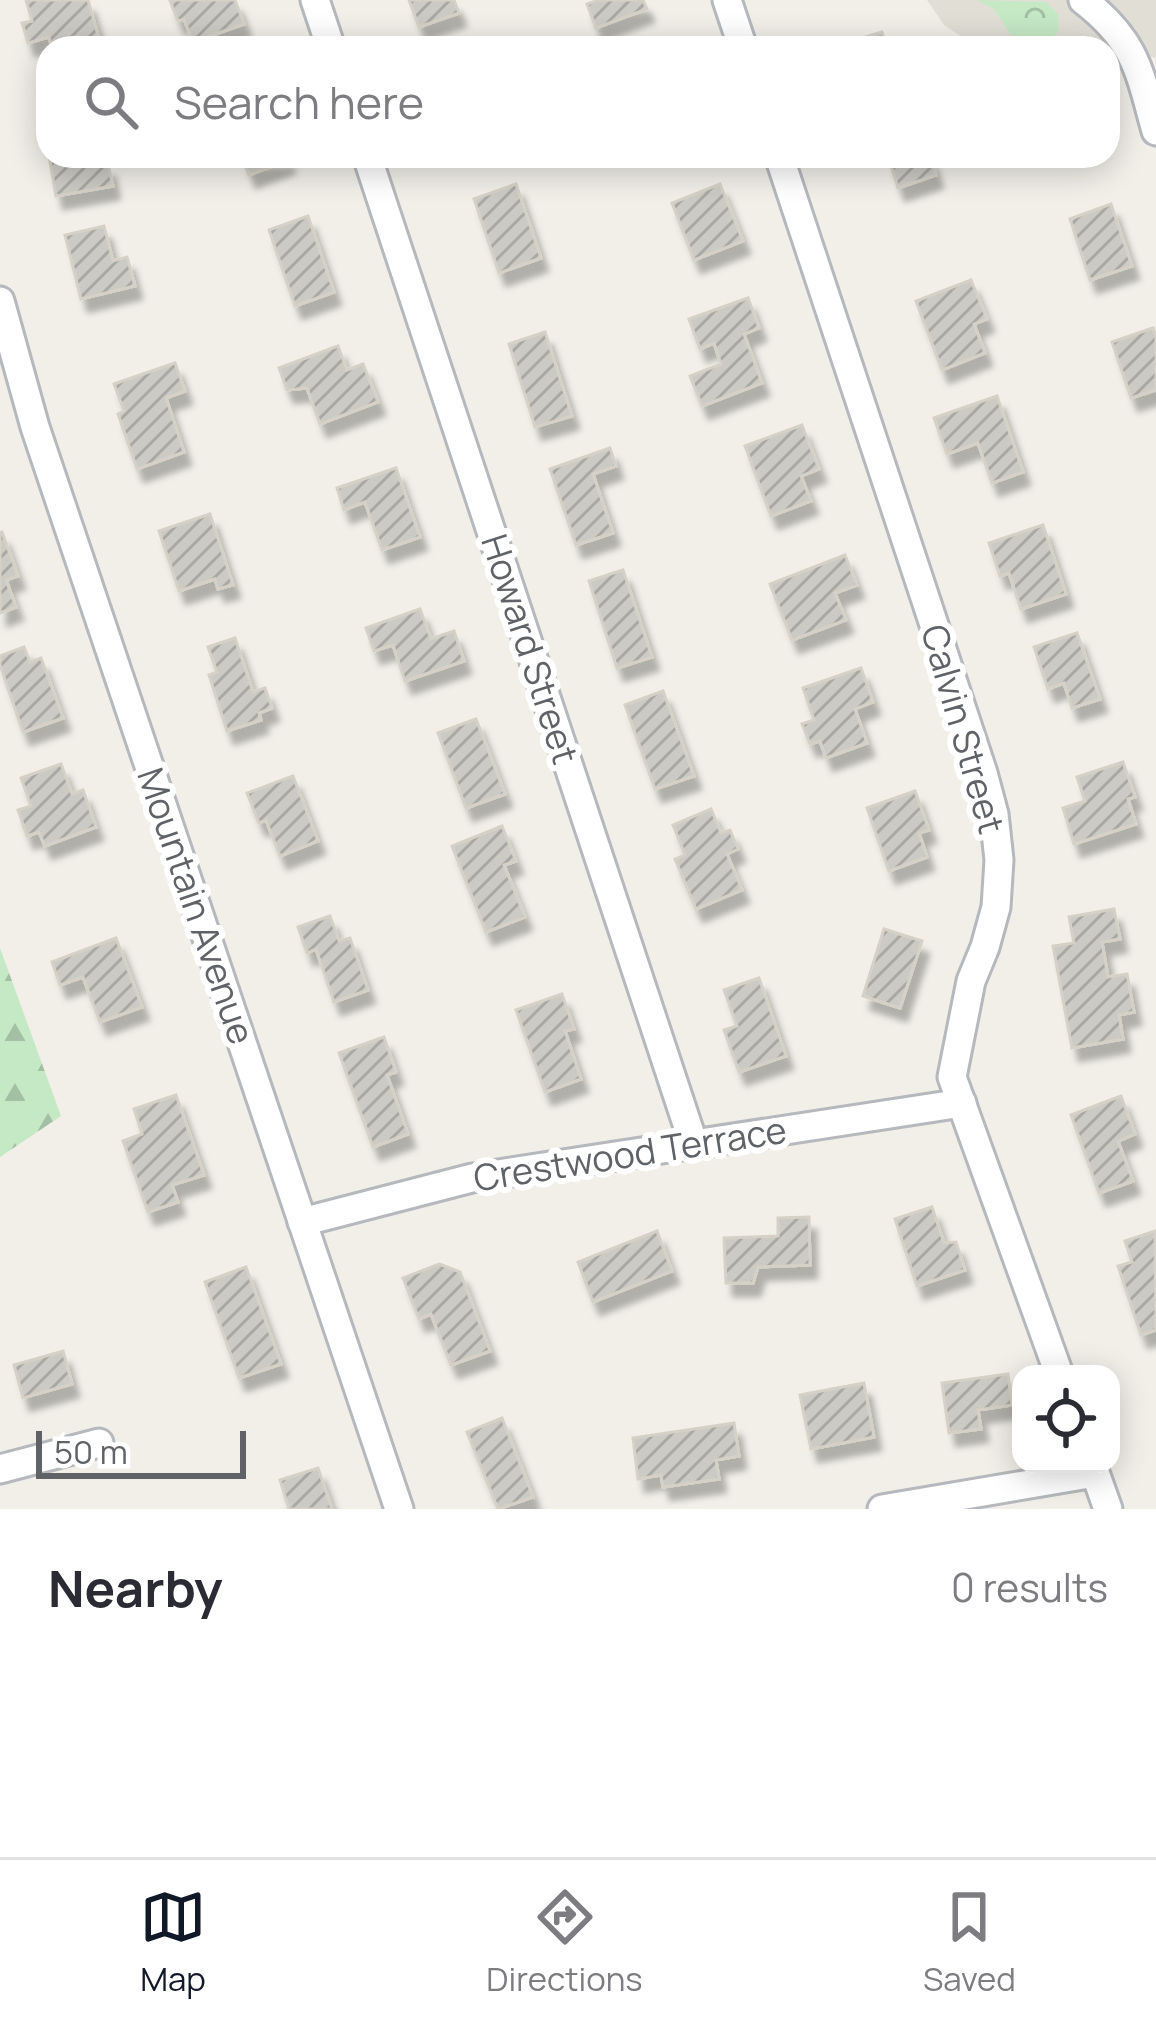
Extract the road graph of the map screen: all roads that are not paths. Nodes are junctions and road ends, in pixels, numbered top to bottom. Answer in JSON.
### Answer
{"nodes":[{"id":1,"x":315,"y":0,"type":"edge"},
{"id":2,"x":727,"y":0,"type":"edge"},
{"id":3,"x":1083,"y":0,"type":"edge"},
{"id":4,"x":327,"y":36,"type":"edge"},
{"id":5,"x":739,"y":36,"type":"edge"},
{"id":6,"x":1156,"y":131,"type":"edge"},
{"id":7,"x":371,"y":168,"type":"edge"},
{"id":8,"x":783,"y":168,"type":"edge"},
{"id":9,"x":0,"y":301,"type":"edge"},
{"id":10,"x":962,"y":1103,"type":"junction"},
{"id":11,"x":693,"y":1142,"type":"junction"},
{"id":12,"x":302,"y":1222,"type":"junction"},
{"id":13,"x":1056,"y":1365,"type":"edge"},
{"id":14,"x":100,"y":1443,"type":"dead end"},
{"id":15,"x":0,"y":1468,"type":"edge"},
{"id":16,"x":1067,"y":1473,"type":"edge"},
{"id":17,"x":1095,"y":1473,"type":"edge"},
{"id":18,"x":399,"y":1509,"type":"edge"},
{"id":19,"x":882,"y":1509,"type":"edge"},
{"id":20,"x":1108,"y":1509,"type":"edge"}],
"edges":[{"from":1,"to":4,"type":"street"},
{"from":2,"to":5,"type":"street"},
{"from":3,"to":6,"type":"street"},
{"from":7,"to":11,"type":"street","name":"Howard Street"},
{"from":8,"to":10,"type":"street","name":"Calvin Street"},
{"from":9,"to":12,"type":"street","name":"Mountain Avenue"},
{"from":10,"to":11,"type":"street","name":"Crestwood Terrace"},
{"from":10,"to":13,"type":"street","name":"Calvin Street"},
{"from":11,"to":12,"type":"street","name":"Crestwood Terrace"},
{"from":12,"to":18,"type":"street","name":"Mountain Avenue"},
{"from":14,"to":15,"type":"street"},
{"from":16,"to":19,"type":"street"},
{"from":17,"to":20,"type":"street"}]}
